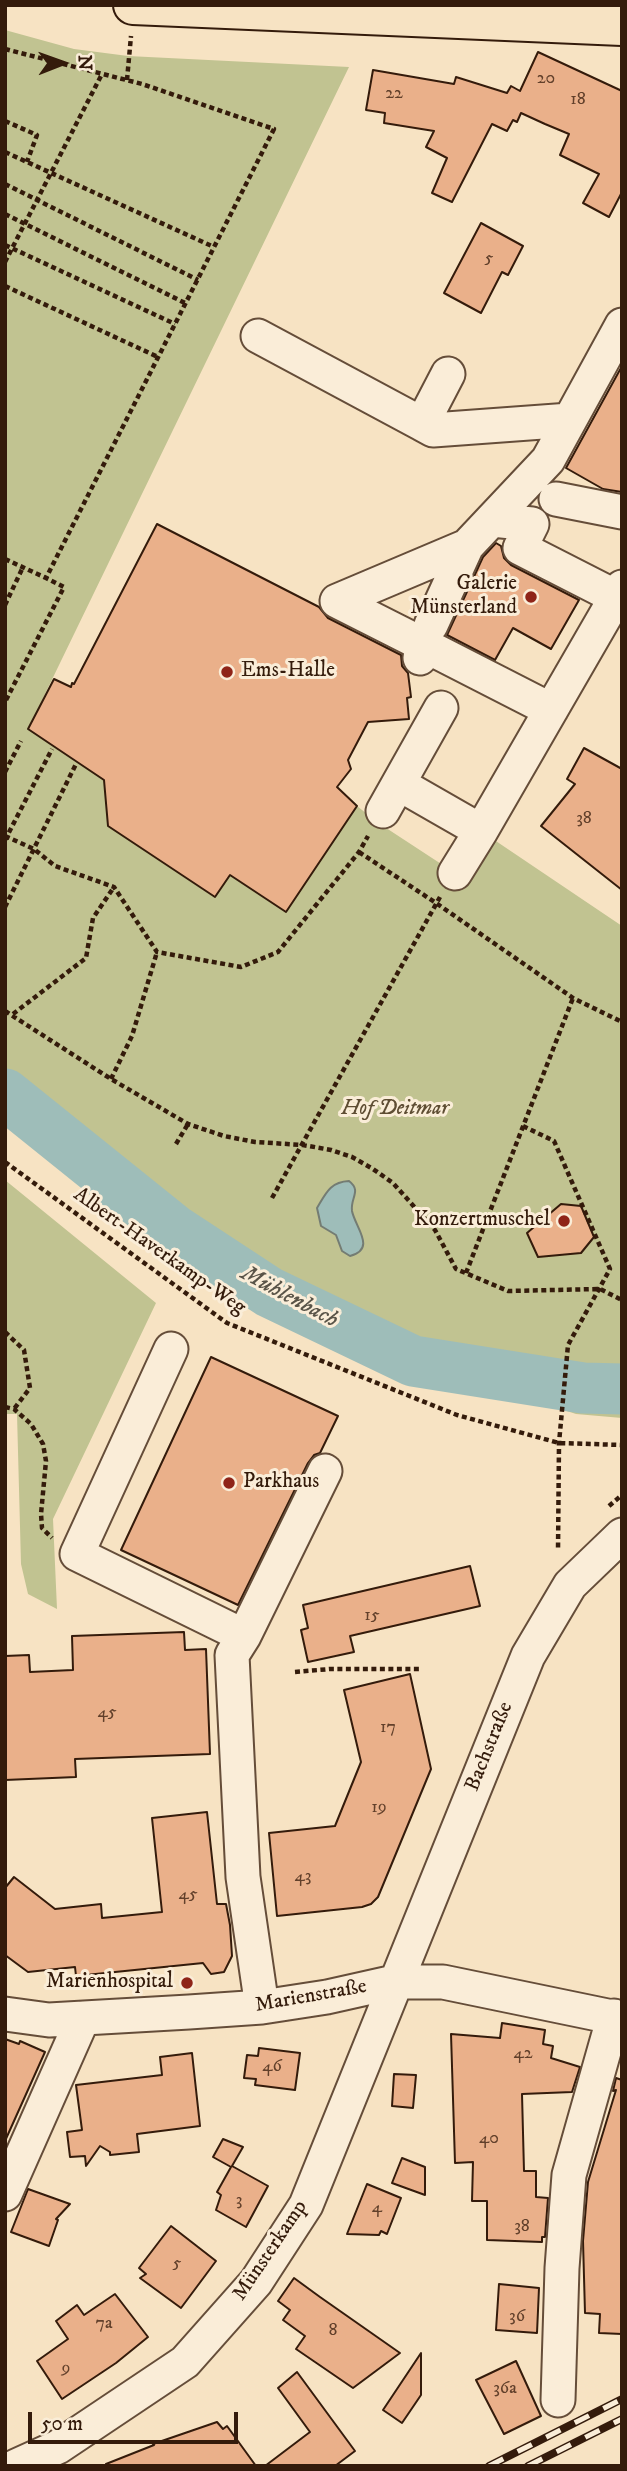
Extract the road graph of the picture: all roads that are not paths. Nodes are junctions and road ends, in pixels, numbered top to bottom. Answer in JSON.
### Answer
{"nodes":[{"id":1,"x":133,"y":5,"type":"edge"},
{"id":2,"x":417,"y":11,"type":"edge"},
{"id":3,"x":622,"y":26,"type":"edge"},
{"id":4,"x":622,"y":325,"type":"edge"},
{"id":5,"x":258,"y":336,"type":"dead end"},
{"id":6,"x":448,"y":374,"type":"dead end"},
{"id":7,"x":570,"y":420,"type":"junction"},
{"id":8,"x":422,"y":424,"type":"junction"},
{"id":9,"x":556,"y":499,"type":"dead end"},
{"id":10,"x":622,"y":512,"type":"edge"},
{"id":11,"x":492,"y":520,"type":"junction"},
{"id":12,"x":467,"y":546,"type":"junction"},
{"id":13,"x":619,"y":592,"type":"edge"},
{"id":14,"x":424,"y":642,"type":"junction"},
{"id":15,"x":441,"y":708,"type":"dead end"},
{"id":16,"x":551,"y":710,"type":"junction"},
{"id":17,"x":481,"y":831,"type":"junction"},
{"id":18,"x":455,"y":873,"type":"road end"},
{"id":19,"x":171,"y":1349,"type":"dead end"},
{"id":20,"x":325,"y":1471,"type":"dead end"},
{"id":21,"x":622,"y":1535,"type":"edge"},
{"id":22,"x":244,"y":1636,"type":"junction"},
{"id":23,"x":394,"y":1982,"type":"junction"},
{"id":24,"x":262,"y":2007,"type":"junction"},
{"id":25,"x":5,"y":2014,"type":"edge"},
{"id":26,"x":83,"y":2018,"type":"junction"},
{"id":27,"x":618,"y":2018,"type":"edge"},
{"id":28,"x":5,"y":2194,"type":"edge"},
{"id":29,"x":558,"y":2400,"type":"dead end"},
{"id":30,"x":16,"y":2466,"type":"edge"}],
"edges":[{"from":1,"to":2,"type":"main road"},
{"from":2,"to":3,"type":"main road"},
{"from":4,"to":7,"type":"street"},
{"from":5,"to":8,"type":"street"},
{"from":6,"to":8,"type":"street"},
{"from":7,"to":8,"type":"street"},
{"from":7,"to":11,"type":"street"},
{"from":9,"to":10,"type":"street"},
{"from":11,"to":12,"type":"street"},
{"from":11,"to":13,"type":"street"},
{"from":12,"to":14,"type":"street"},
{"from":12,"to":14,"type":"street"},
{"from":13,"to":16,"type":"street"},
{"from":14,"to":16,"type":"street"},
{"from":15,"to":17,"type":"street"},
{"from":16,"to":17,"type":"street"},
{"from":17,"to":18,"type":"street"},
{"from":19,"to":22,"type":"street"},
{"from":20,"to":22,"type":"street"},
{"from":21,"to":23,"type":"street","name":"Bachstraße"},
{"from":22,"to":24,"type":"street"},
{"from":23,"to":24,"type":"street","name":"Marienstraße"},
{"from":23,"to":27,"type":"street","name":"Marienstraße"},
{"from":23,"to":30,"type":"street","name":"Münsterkamp"},
{"from":24,"to":26,"type":"street","name":"Marienstraße"},
{"from":25,"to":26,"type":"street","name":"Marienstraße"},
{"from":26,"to":28,"type":"street"},
{"from":27,"to":29,"type":"street","name":"Marienstraße"}]}
